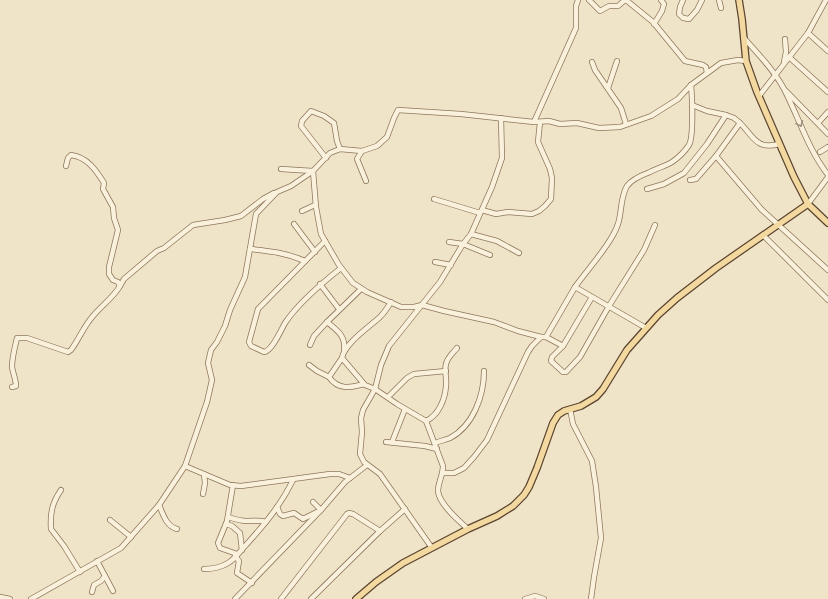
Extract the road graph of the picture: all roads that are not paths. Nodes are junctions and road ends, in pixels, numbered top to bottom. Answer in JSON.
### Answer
{"nodes":[{"id":1,"x":578,"y":0,"type":"edge"},
{"id":2,"x":589,"y":0,"type":"edge"},
{"id":3,"x":626,"y":0,"type":"edge"},
{"id":4,"x":661,"y":0,"type":"edge"},
{"id":5,"x":683,"y":0,"type":"edge"},
{"id":6,"x":702,"y":0,"type":"edge"},
{"id":7,"x":720,"y":0,"type":"edge"},
{"id":8,"x":739,"y":0,"type":"edge"},
{"id":9,"x":826,"y":0,"type":"edge"},
{"id":10,"x":721,"y":8,"type":"dead end"},
{"id":11,"x":654,"y":24,"type":"junction"},
{"id":12,"x":808,"y":33,"type":"junction"},
{"id":13,"x":744,"y":38,"type":"junction"},
{"id":14,"x":786,"y":39,"type":"dead end"},
{"id":15,"x":828,"y":51,"type":"edge"},
{"id":16,"x":789,"y":57,"type":"junction"},
{"id":17,"x":616,"y":61,"type":"dead end"},
{"id":18,"x":746,"y":61,"type":"junction"},
{"id":19,"x":592,"y":62,"type":"dead end"},
{"id":20,"x":783,"y":65,"type":"junction"},
{"id":21,"x":707,"y":73,"type":"junction"},
{"id":22,"x":775,"y":75,"type":"junction"},
{"id":23,"x":691,"y":84,"type":"junction"},
{"id":24,"x":608,"y":88,"type":"junction"},
{"id":25,"x":784,"y":89,"type":"junction"},
{"id":26,"x":828,"y":92,"type":"edge"},
{"id":27,"x":758,"y":96,"type":"junction"},
{"id":28,"x":692,"y":105,"type":"junction"},
{"id":29,"x":828,"y":112,"type":"edge"},
{"id":30,"x":726,"y":115,"type":"junction"},
{"id":31,"x":501,"y":118,"type":"junction"},
{"id":32,"x":534,"y":122,"type":"junction"},
{"id":33,"x":540,"y":122,"type":"junction"},
{"id":34,"x":740,"y":122,"type":"junction"},
{"id":35,"x":818,"y":123,"type":"junction"},
{"id":36,"x":626,"y":124,"type":"junction"},
{"id":37,"x":828,"y":134,"type":"edge"},
{"id":38,"x":780,"y":144,"type":"junction"},
{"id":39,"x":828,"y":147,"type":"edge"},
{"id":40,"x":340,"y":149,"type":"junction"},
{"id":41,"x":362,"y":151,"type":"junction"},
{"id":42,"x":820,"y":152,"type":"dead end"},
{"id":43,"x":716,"y":156,"type":"junction"},
{"id":44,"x":326,"y":158,"type":"junction"},
{"id":45,"x":66,"y":166,"type":"dead end"},
{"id":46,"x":281,"y":170,"type":"dead end"},
{"id":47,"x":313,"y":171,"type":"junction"},
{"id":48,"x":828,"y":176,"type":"edge"},
{"id":49,"x":690,"y":180,"type":"dead end"},
{"id":50,"x":366,"y":181,"type":"dead end"},
{"id":51,"x":647,"y":189,"type":"dead end"},
{"id":52,"x":277,"y":192,"type":"junction"},
{"id":53,"x":434,"y":199,"type":"dead end"},
{"id":54,"x":808,"y":204,"type":"junction"},
{"id":55,"x":315,"y":206,"type":"junction"},
{"id":56,"x":302,"y":211,"type":"dead end"},
{"id":57,"x":481,"y":212,"type":"junction"},
{"id":58,"x":828,"y":223,"type":"edge"},
{"id":59,"x":294,"y":224,"type":"dead end"},
{"id":60,"x":655,"y":225,"type":"dead end"},
{"id":61,"x":778,"y":226,"type":"junction"},
{"id":62,"x":471,"y":234,"type":"junction"},
{"id":63,"x":763,"y":235,"type":"junction"},
{"id":64,"x":325,"y":241,"type":"junction"},
{"id":65,"x":449,"y":242,"type":"dead end"},
{"id":66,"x":463,"y":244,"type":"junction"},
{"id":67,"x":250,"y":250,"type":"junction"},
{"id":68,"x":315,"y":252,"type":"junction"},
{"id":69,"x":519,"y":253,"type":"dead end"},
{"id":70,"x":490,"y":255,"type":"dead end"},
{"id":71,"x":305,"y":261,"type":"junction"},
{"id":72,"x":435,"y":262,"type":"dead end"},
{"id":73,"x":450,"y":265,"type":"junction"},
{"id":74,"x":341,"y":268,"type":"junction"},
{"id":75,"x":828,"y":270,"type":"edge"},
{"id":76,"x":320,"y":284,"type":"junction"},
{"id":77,"x":120,"y":286,"type":"junction"},
{"id":78,"x":575,"y":287,"type":"junction"},
{"id":79,"x":362,"y":288,"type":"junction"},
{"id":80,"x":592,"y":297,"type":"junction"},
{"id":81,"x":828,"y":300,"type":"edge"},
{"id":82,"x":391,"y":302,"type":"junction"},
{"id":83,"x":422,"y":305,"type":"junction"},
{"id":84,"x":609,"y":306,"type":"junction"},
{"id":85,"x":339,"y":310,"type":"junction"},
{"id":86,"x":327,"y":322,"type":"junction"},
{"id":87,"x":646,"y":328,"type":"junction"},
{"id":88,"x":544,"y":337,"type":"junction"},
{"id":89,"x":310,"y":345,"type":"dead end"},
{"id":90,"x":563,"y":346,"type":"junction"},
{"id":91,"x":457,"y":348,"type":"dead end"},
{"id":92,"x":343,"y":356,"type":"junction"},
{"id":93,"x":309,"y":365,"type":"dead end"},
{"id":94,"x":446,"y":371,"type":"junction"},
{"id":95,"x":484,"y":371,"type":"dead end"},
{"id":96,"x":329,"y":376,"type":"junction"},
{"id":97,"x":364,"y":384,"type":"junction"},
{"id":98,"x":12,"y":387,"type":"dead end"},
{"id":99,"x":375,"y":389,"type":"junction"},
{"id":100,"x":388,"y":397,"type":"junction"},
{"id":101,"x":405,"y":409,"type":"junction"},
{"id":102,"x":570,"y":409,"type":"junction"},
{"id":103,"x":426,"y":421,"type":"junction"},
{"id":104,"x":386,"y":442,"type":"dead end"},
{"id":105,"x":392,"y":442,"type":"junction"},
{"id":106,"x":435,"y":443,"type":"junction"},
{"id":107,"x":437,"y":449,"type":"junction"},
{"id":108,"x":367,"y":465,"type":"junction"},
{"id":109,"x":185,"y":466,"type":"junction"},
{"id":110,"x":443,"y":473,"type":"junction"},
{"id":111,"x":204,"y":474,"type":"junction"},
{"id":112,"x":350,"y":478,"type":"junction"},
{"id":113,"x":292,"y":480,"type":"junction"},
{"id":114,"x":233,"y":485,"type":"junction"},
{"id":115,"x":61,"y":490,"type":"dead end"},
{"id":116,"x":203,"y":494,"type":"dead end"},
{"id":117,"x":313,"y":502,"type":"dead end"},
{"id":118,"x":159,"y":505,"type":"junction"},
{"id":119,"x":277,"y":507,"type":"junction"},
{"id":120,"x":405,"y":509,"type":"junction"},
{"id":121,"x":321,"y":510,"type":"junction"},
{"id":122,"x":228,"y":517,"type":"junction"},
{"id":123,"x":110,"y":520,"type":"dead end"},
{"id":124,"x":266,"y":522,"type":"junction"},
{"id":125,"x":226,"y":524,"type":"junction"},
{"id":126,"x":176,"y":529,"type":"dead end"},
{"id":127,"x":468,"y":529,"type":"junction"},
{"id":128,"x":380,"y":531,"type":"junction"},
{"id":129,"x":131,"y":537,"type":"junction"},
{"id":130,"x":432,"y":548,"type":"junction"},
{"id":131,"x":242,"y":550,"type":"junction"},
{"id":132,"x":236,"y":555,"type":"junction"},
{"id":133,"x":97,"y":561,"type":"junction"},
{"id":134,"x":204,"y":569,"type":"dead end"},
{"id":135,"x":80,"y":572,"type":"junction"},
{"id":136,"x":105,"y":576,"type":"junction"},
{"id":137,"x":252,"y":583,"type":"junction"},
{"id":138,"x":113,"y":591,"type":"dead end"},
{"id":139,"x":92,"y":592,"type":"dead end"},
{"id":140,"x":0,"y":597,"type":"edge"},
{"id":141,"x":10,"y":599,"type":"edge"},
{"id":142,"x":31,"y":599,"type":"edge"},
{"id":143,"x":235,"y":599,"type":"edge"},
{"id":144,"x":281,"y":599,"type":"edge"},
{"id":145,"x":311,"y":599,"type":"edge"},
{"id":146,"x":356,"y":599,"type":"edge"},
{"id":147,"x":525,"y":599,"type":"edge"},
{"id":148,"x":544,"y":599,"type":"edge"},
{"id":149,"x":592,"y":599,"type":"edge"}],
"edges":[{"from":1,"to":32,"type":"street"},
{"from":2,"to":3,"type":"street"},
{"from":3,"to":11,"type":"street"},
{"from":4,"to":11,"type":"street"},
{"from":5,"to":6,"type":"street"},
{"from":7,"to":10,"type":"street"},
{"from":8,"to":13,"type":"main road"},
{"from":9,"to":12,"type":"street"},
{"from":11,"to":21,"type":"street"},
{"from":12,"to":15,"type":"street"},
{"from":12,"to":16,"type":"street"},
{"from":13,"to":18,"type":"main road"},
{"from":13,"to":22,"type":"street"},
{"from":14,"to":20,"type":"street"},
{"from":16,"to":20,"type":"street"},
{"from":16,"to":26,"type":"street"},
{"from":17,"to":24,"type":"street"},
{"from":18,"to":21,"type":"street"},
{"from":18,"to":27,"type":"main road"},
{"from":19,"to":24,"type":"street"},
{"from":20,"to":22,"type":"street"},
{"from":21,"to":23,"type":"street"},
{"from":22,"to":25,"type":"street"},
{"from":22,"to":27,"type":"street"},
{"from":23,"to":28,"type":"street"},
{"from":23,"to":36,"type":"street"},
{"from":24,"to":36,"type":"street"},
{"from":25,"to":35,"type":"street"},
{"from":25,"to":48,"type":"street","one_way":true},
{"from":27,"to":38,"type":"main road"},
{"from":28,"to":30,"type":"street"},
{"from":28,"to":78,"type":"street"},
{"from":29,"to":35,"type":"street"},
{"from":30,"to":34,"type":"street"},
{"from":30,"to":51,"type":"street"},
{"from":31,"to":32,"type":"street"},
{"from":31,"to":41,"type":"street"},
{"from":31,"to":57,"type":"street"},
{"from":32,"to":33,"type":"street"},
{"from":33,"to":36,"type":"street"},
{"from":33,"to":57,"type":"street"},
{"from":34,"to":38,"type":"street"},
{"from":34,"to":43,"type":"street"},
{"from":35,"to":37,"type":"street"},
{"from":38,"to":54,"type":"main road"},
{"from":39,"to":42,"type":"street"},
{"from":40,"to":41,"type":"street"},
{"from":40,"to":44,"type":"street"},
{"from":40,"to":44,"type":"street"},
{"from":41,"to":50,"type":"street"},
{"from":43,"to":49,"type":"street"},
{"from":43,"to":61,"type":"street"},
{"from":44,"to":47,"type":"street"},
{"from":45,"to":77,"type":"street"},
{"from":46,"to":47,"type":"street"},
{"from":47,"to":52,"type":"street"},
{"from":47,"to":55,"type":"street"},
{"from":48,"to":54,"type":"street"},
{"from":52,"to":67,"type":"street"},
{"from":52,"to":77,"type":"street"},
{"from":53,"to":57,"type":"street"},
{"from":54,"to":58,"type":"main road"},
{"from":54,"to":61,"type":"main road"},
{"from":55,"to":56,"type":"street"},
{"from":55,"to":64,"type":"street"},
{"from":57,"to":62,"type":"street"},
{"from":59,"to":68,"type":"street"},
{"from":60,"to":84,"type":"street"},
{"from":61,"to":63,"type":"main road"},
{"from":61,"to":75,"type":"street"},
{"from":62,"to":66,"type":"street"},
{"from":62,"to":69,"type":"street"},
{"from":63,"to":81,"type":"street"},
{"from":63,"to":87,"type":"main road"},
{"from":64,"to":68,"type":"street"},
{"from":64,"to":74,"type":"street"},
{"from":65,"to":66,"type":"street"},
{"from":66,"to":70,"type":"street"},
{"from":66,"to":73,"type":"street"},
{"from":67,"to":71,"type":"street"},
{"from":67,"to":109,"type":"street"},
{"from":68,"to":71,"type":"street"},
{"from":71,"to":76,"type":"street"},
{"from":72,"to":73,"type":"street"},
{"from":73,"to":83,"type":"street"},
{"from":74,"to":76,"type":"street"},
{"from":74,"to":79,"type":"street"},
{"from":76,"to":85,"type":"street"},
{"from":77,"to":98,"type":"street"},
{"from":78,"to":80,"type":"street"},
{"from":78,"to":88,"type":"street"},
{"from":79,"to":82,"type":"street"},
{"from":79,"to":85,"type":"street"},
{"from":80,"to":84,"type":"street"},
{"from":80,"to":90,"type":"street"},
{"from":82,"to":83,"type":"street"},
{"from":82,"to":92,"type":"street"},
{"from":83,"to":88,"type":"street"},
{"from":83,"to":99,"type":"street"},
{"from":84,"to":87,"type":"street"},
{"from":84,"to":90,"type":"street"},
{"from":85,"to":86,"type":"street"},
{"from":86,"to":89,"type":"street"},
{"from":86,"to":92,"type":"street"},
{"from":87,"to":102,"type":"main road"},
{"from":88,"to":90,"type":"street"},
{"from":88,"to":110,"type":"street"},
{"from":91,"to":94,"type":"street"},
{"from":92,"to":96,"type":"street"},
{"from":92,"to":97,"type":"street"},
{"from":93,"to":96,"type":"street"},
{"from":94,"to":100,"type":"street"},
{"from":94,"to":103,"type":"street"},
{"from":95,"to":106,"type":"street"},
{"from":96,"to":97,"type":"street"},
{"from":97,"to":99,"type":"street"},
{"from":99,"to":100,"type":"street"},
{"from":99,"to":108,"type":"street"},
{"from":100,"to":101,"type":"street"},
{"from":101,"to":103,"type":"street"},
{"from":101,"to":105,"type":"street"},
{"from":102,"to":127,"type":"main road"},
{"from":102,"to":149,"type":"street"},
{"from":103,"to":106,"type":"street"},
{"from":104,"to":105,"type":"street"},
{"from":105,"to":107,"type":"street"},
{"from":106,"to":107,"type":"street"},
{"from":107,"to":110,"type":"street"},
{"from":108,"to":112,"type":"street"},
{"from":108,"to":120,"type":"street"},
{"from":109,"to":111,"type":"street"},
{"from":109,"to":118,"type":"street"},
{"from":110,"to":127,"type":"street"},
{"from":111,"to":114,"type":"street"},
{"from":111,"to":116,"type":"street"},
{"from":112,"to":113,"type":"street"},
{"from":112,"to":121,"type":"street"},
{"from":113,"to":114,"type":"street"},
{"from":113,"to":119,"type":"street"},
{"from":114,"to":122,"type":"street"},
{"from":115,"to":135,"type":"street"},
{"from":117,"to":121,"type":"street"},
{"from":118,"to":126,"type":"street"},
{"from":118,"to":129,"type":"street"},
{"from":119,"to":121,"type":"street"},
{"from":119,"to":124,"type":"street"},
{"from":120,"to":128,"type":"street"},
{"from":120,"to":130,"type":"street"},
{"from":121,"to":137,"type":"street"},
{"from":122,"to":124,"type":"street"},
{"from":122,"to":125,"type":"street"},
{"from":123,"to":129,"type":"street"},
{"from":124,"to":131,"type":"street"},
{"from":125,"to":131,"type":"street"},
{"from":125,"to":132,"type":"street"},
{"from":127,"to":130,"type":"main road"},
{"from":128,"to":144,"type":"street"},
{"from":128,"to":145,"type":"street"},
{"from":129,"to":133,"type":"street"},
{"from":130,"to":146,"type":"main road"},
{"from":131,"to":132,"type":"street"},
{"from":132,"to":134,"type":"street"},
{"from":132,"to":137,"type":"street"},
{"from":133,"to":135,"type":"street"},
{"from":133,"to":136,"type":"street"},
{"from":135,"to":142,"type":"street"},
{"from":136,"to":138,"type":"street"},
{"from":136,"to":139,"type":"street"},
{"from":137,"to":143,"type":"street"},
{"from":140,"to":141,"type":"street"},
{"from":147,"to":148,"type":"street"}]}
